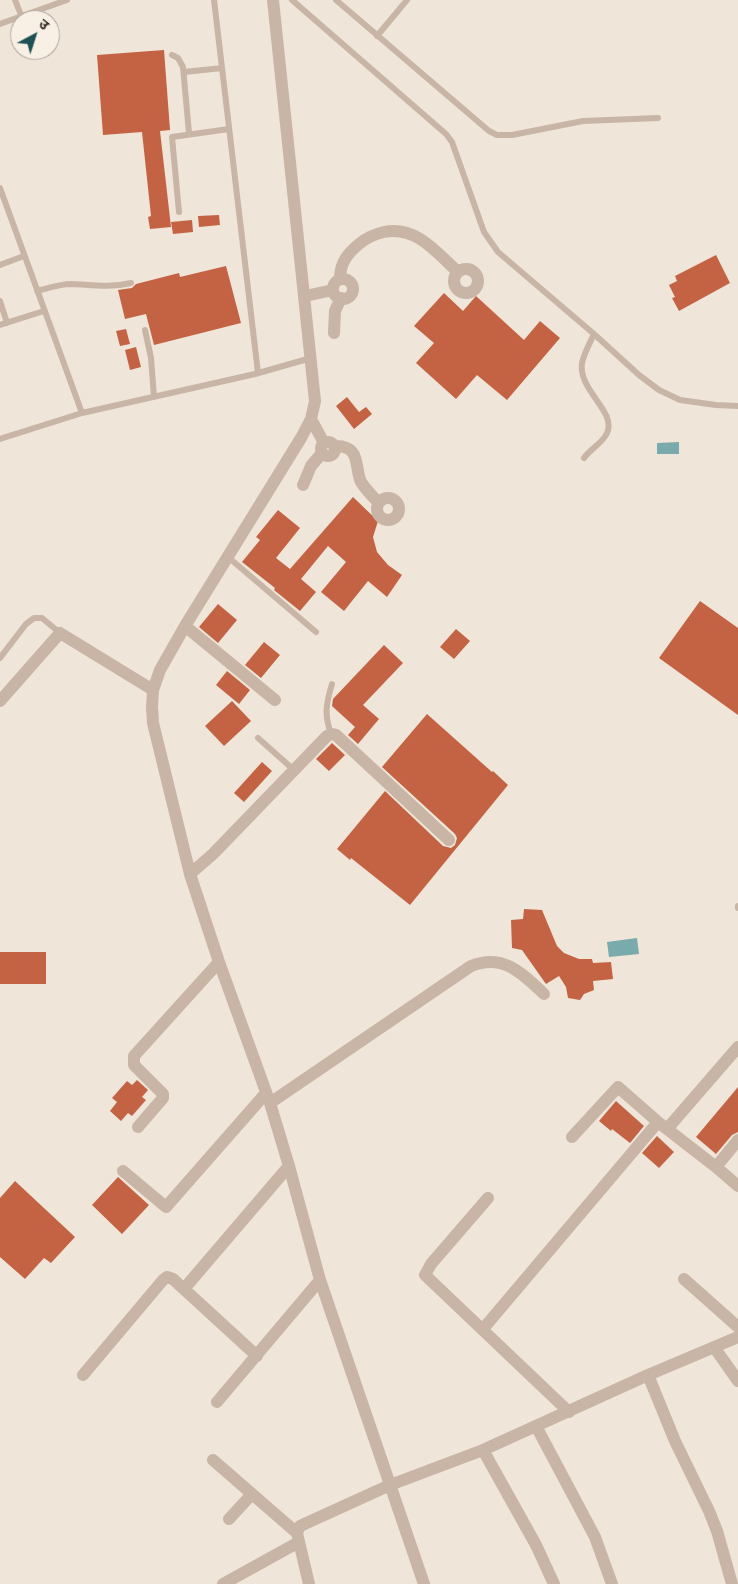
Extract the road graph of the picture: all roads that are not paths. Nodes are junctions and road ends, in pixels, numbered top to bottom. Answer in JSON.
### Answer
{"nodes":[{"id":1,"x":67,"y":0,"type":"edge"},
{"id":2,"x":214,"y":0,"type":"edge"},
{"id":3,"x":273,"y":0,"type":"edge"},
{"id":4,"x":292,"y":0,"type":"edge"},
{"id":5,"x":336,"y":0,"type":"edge"},
{"id":6,"x":406,"y":0,"type":"edge"},
{"id":7,"x":52,"y":2,"type":"edge"},
{"id":8,"x":33,"y":10,"type":"edge"},
{"id":9,"x":377,"y":36,"type":"junction"},
{"id":10,"x":172,"y":55,"type":"dead end"},
{"id":11,"x":222,"y":68,"type":"junction"},
{"id":12,"x":184,"y":72,"type":"junction"},
{"id":13,"x":658,"y":118,"type":"dead end"},
{"id":14,"x":230,"y":129,"type":"junction"},
{"id":15,"x":189,"y":134,"type":"junction"},
{"id":16,"x":0,"y":188,"type":"edge"},
{"id":17,"x":179,"y":212,"type":"dead end"},
{"id":18,"x":24,"y":256,"type":"junction"},
{"id":19,"x":0,"y":265,"type":"edge"},
{"id":20,"x":458,"y":272,"type":"dead end"},
{"id":21,"x":340,"y":279,"type":"junction"},
{"id":22,"x":131,"y":283,"type":"dead end"},
{"id":23,"x":37,"y":291,"type":"junction"},
{"id":24,"x":337,"y":294,"type":"junction"},
{"id":25,"x":305,"y":296,"type":"junction"},
{"id":26,"x":0,"y":301,"type":"edge"},
{"id":27,"x":44,"y":311,"type":"junction"},
{"id":28,"x":7,"y":323,"type":"junction"},
{"id":29,"x":0,"y":325,"type":"edge"},
{"id":30,"x":145,"y":330,"type":"dead end"},
{"id":31,"x":334,"y":333,"type":"dead end"},
{"id":32,"x":594,"y":334,"type":"junction"},
{"id":33,"x":312,"y":358,"type":"junction"},
{"id":34,"x":258,"y":373,"type":"junction"},
{"id":35,"x":154,"y":397,"type":"junction"},
{"id":36,"x":738,"y":406,"type":"edge"},
{"id":37,"x":82,"y":413,"type":"junction"},
{"id":38,"x":310,"y":419,"type":"junction"},
{"id":39,"x":0,"y":439,"type":"edge"},
{"id":40,"x":327,"y":448,"type":"junction"},
{"id":41,"x":584,"y":458,"type":"dead end"},
{"id":42,"x":302,"y":485,"type":"dead end"},
{"id":43,"x":379,"y":503,"type":"dead end"},
{"id":44,"x":228,"y":557,"type":"junction"},
{"id":45,"x":185,"y":626,"type":"junction"},
{"id":46,"x":316,"y":632,"type":"dead end"},
{"id":47,"x":60,"y":633,"type":"junction"},
{"id":48,"x":0,"y":658,"type":"edge"},
{"id":49,"x":332,"y":684,"type":"dead end"},
{"id":50,"x":153,"y":690,"type":"junction"},
{"id":51,"x":275,"y":700,"type":"dead end"},
{"id":52,"x":0,"y":701,"type":"edge"},
{"id":53,"x":331,"y":734,"type":"junction"},
{"id":54,"x":258,"y":738,"type":"dead end"},
{"id":55,"x":294,"y":770,"type":"junction"},
{"id":56,"x":449,"y":840,"type":"dead end"},
{"id":57,"x":190,"y":874,"type":"junction"},
{"id":58,"x":218,"y":962,"type":"junction"},
{"id":59,"x":544,"y":994,"type":"dead end"},
{"id":60,"x":738,"y":1047,"type":"edge"},
{"id":61,"x":268,"y":1098,"type":"junction"},
{"id":62,"x":662,"y":1126,"type":"junction"},
{"id":63,"x":138,"y":1127,"type":"dead end"},
{"id":64,"x":572,"y":1137,"type":"dead end"},
{"id":65,"x":738,"y":1140,"type":"edge"},
{"id":66,"x":289,"y":1166,"type":"junction"},
{"id":67,"x":716,"y":1167,"type":"junction"},
{"id":68,"x":123,"y":1171,"type":"dead end"},
{"id":69,"x":738,"y":1186,"type":"edge"},
{"id":70,"x":488,"y":1198,"type":"dead end"},
{"id":71,"x":684,"y":1279,"type":"dead end"},
{"id":72,"x":320,"y":1280,"type":"junction"},
{"id":73,"x":189,"y":1283,"type":"dead end"},
{"id":74,"x":738,"y":1327,"type":"edge"},
{"id":75,"x":483,"y":1329,"type":"junction"},
{"id":76,"x":738,"y":1337,"type":"edge"},
{"id":77,"x":714,"y":1347,"type":"junction"},
{"id":78,"x":257,"y":1356,"type":"junction"},
{"id":79,"x":83,"y":1375,"type":"dead end"},
{"id":80,"x":648,"y":1375,"type":"junction"},
{"id":81,"x":738,"y":1381,"type":"edge"},
{"id":82,"x":217,"y":1402,"type":"dead end"},
{"id":83,"x":569,"y":1412,"type":"junction"},
{"id":84,"x":536,"y":1426,"type":"junction"},
{"id":85,"x":483,"y":1450,"type":"junction"},
{"id":86,"x":214,"y":1460,"type":"dead end"},
{"id":87,"x":390,"y":1485,"type":"junction"},
{"id":88,"x":252,"y":1494,"type":"junction"},
{"id":89,"x":229,"y":1519,"type":"dead end"},
{"id":90,"x":298,"y":1537,"type":"junction"},
{"id":91,"x":223,"y":1584,"type":"edge"},
{"id":92,"x":310,"y":1584,"type":"edge"},
{"id":93,"x":424,"y":1584,"type":"edge"},
{"id":94,"x":554,"y":1584,"type":"edge"},
{"id":95,"x":612,"y":1584,"type":"edge"},
{"id":96,"x":732,"y":1584,"type":"edge"}],
"edges":[{"from":1,"to":7,"type":"lane"},
{"from":2,"to":11,"type":"lane"},
{"from":3,"to":25,"type":"street"},
{"from":4,"to":32,"type":"lane"},
{"from":5,"to":9,"type":"lane"},
{"from":6,"to":9,"type":"lane"},
{"from":7,"to":8,"type":"lane"},
{"from":9,"to":13,"type":"lane"},
{"from":10,"to":12,"type":"lane"},
{"from":11,"to":12,"type":"lane"},
{"from":11,"to":14,"type":"lane"},
{"from":12,"to":15,"type":"lane"},
{"from":14,"to":15,"type":"lane"},
{"from":14,"to":34,"type":"lane"},
{"from":15,"to":17,"type":"lane"},
{"from":16,"to":18,"type":"lane"},
{"from":18,"to":19,"type":"lane"},
{"from":18,"to":23,"type":"lane"},
{"from":20,"to":21,"type":"street"},
{"from":21,"to":24,"type":"street"},
{"from":21,"to":24,"type":"street"},
{"from":22,"to":23,"type":"lane"},
{"from":23,"to":27,"type":"lane"},
{"from":24,"to":25,"type":"street"},
{"from":24,"to":31,"type":"street"},
{"from":25,"to":33,"type":"street"},
{"from":26,"to":28,"type":"lane"},
{"from":27,"to":28,"type":"lane"},
{"from":27,"to":37,"type":"lane"},
{"from":28,"to":29,"type":"lane"},
{"from":30,"to":35,"type":"lane"},
{"from":32,"to":36,"type":"lane"},
{"from":32,"to":41,"type":"lane"},
{"from":33,"to":34,"type":"lane"},
{"from":33,"to":38,"type":"street"},
{"from":34,"to":35,"type":"lane"},
{"from":35,"to":37,"type":"lane"},
{"from":37,"to":39,"type":"lane"},
{"from":38,"to":40,"type":"street"},
{"from":38,"to":44,"type":"street"},
{"from":40,"to":42,"type":"street"},
{"from":40,"to":43,"type":"street"},
{"from":44,"to":45,"type":"street"},
{"from":44,"to":46,"type":"lane"},
{"from":45,"to":50,"type":"street"},
{"from":45,"to":51,"type":"street"},
{"from":47,"to":48,"type":"lane"},
{"from":47,"to":50,"type":"street"},
{"from":47,"to":52,"type":"street"},
{"from":49,"to":53,"type":"lane"},
{"from":50,"to":57,"type":"street"},
{"from":53,"to":55,"type":"street"},
{"from":53,"to":56,"type":"street"},
{"from":54,"to":55,"type":"lane"},
{"from":55,"to":57,"type":"street"},
{"from":57,"to":58,"type":"street"},
{"from":58,"to":61,"type":"street"},
{"from":58,"to":63,"type":"street"},
{"from":59,"to":61,"type":"street"},
{"from":60,"to":62,"type":"street"},
{"from":61,"to":66,"type":"street"},
{"from":61,"to":68,"type":"street"},
{"from":62,"to":64,"type":"street"},
{"from":62,"to":67,"type":"street"},
{"from":62,"to":75,"type":"street"},
{"from":65,"to":67,"type":"street"},
{"from":66,"to":72,"type":"street"},
{"from":66,"to":73,"type":"street"},
{"from":67,"to":69,"type":"street"},
{"from":70,"to":75,"type":"street"},
{"from":71,"to":74,"type":"street"},
{"from":72,"to":78,"type":"street"},
{"from":72,"to":87,"type":"street"},
{"from":75,"to":83,"type":"street"},
{"from":76,"to":77,"type":"street"},
{"from":77,"to":80,"type":"street"},
{"from":77,"to":81,"type":"street"},
{"from":78,"to":79,"type":"street"},
{"from":78,"to":82,"type":"street"},
{"from":80,"to":83,"type":"street"},
{"from":80,"to":96,"type":"street"},
{"from":83,"to":84,"type":"street"},
{"from":84,"to":85,"type":"street"},
{"from":84,"to":95,"type":"street"},
{"from":85,"to":87,"type":"street"},
{"from":85,"to":94,"type":"street"},
{"from":86,"to":88,"type":"street"},
{"from":87,"to":90,"type":"street"},
{"from":87,"to":93,"type":"street"},
{"from":88,"to":89,"type":"street"},
{"from":88,"to":90,"type":"street"},
{"from":90,"to":91,"type":"street"},
{"from":90,"to":92,"type":"street"}]}
